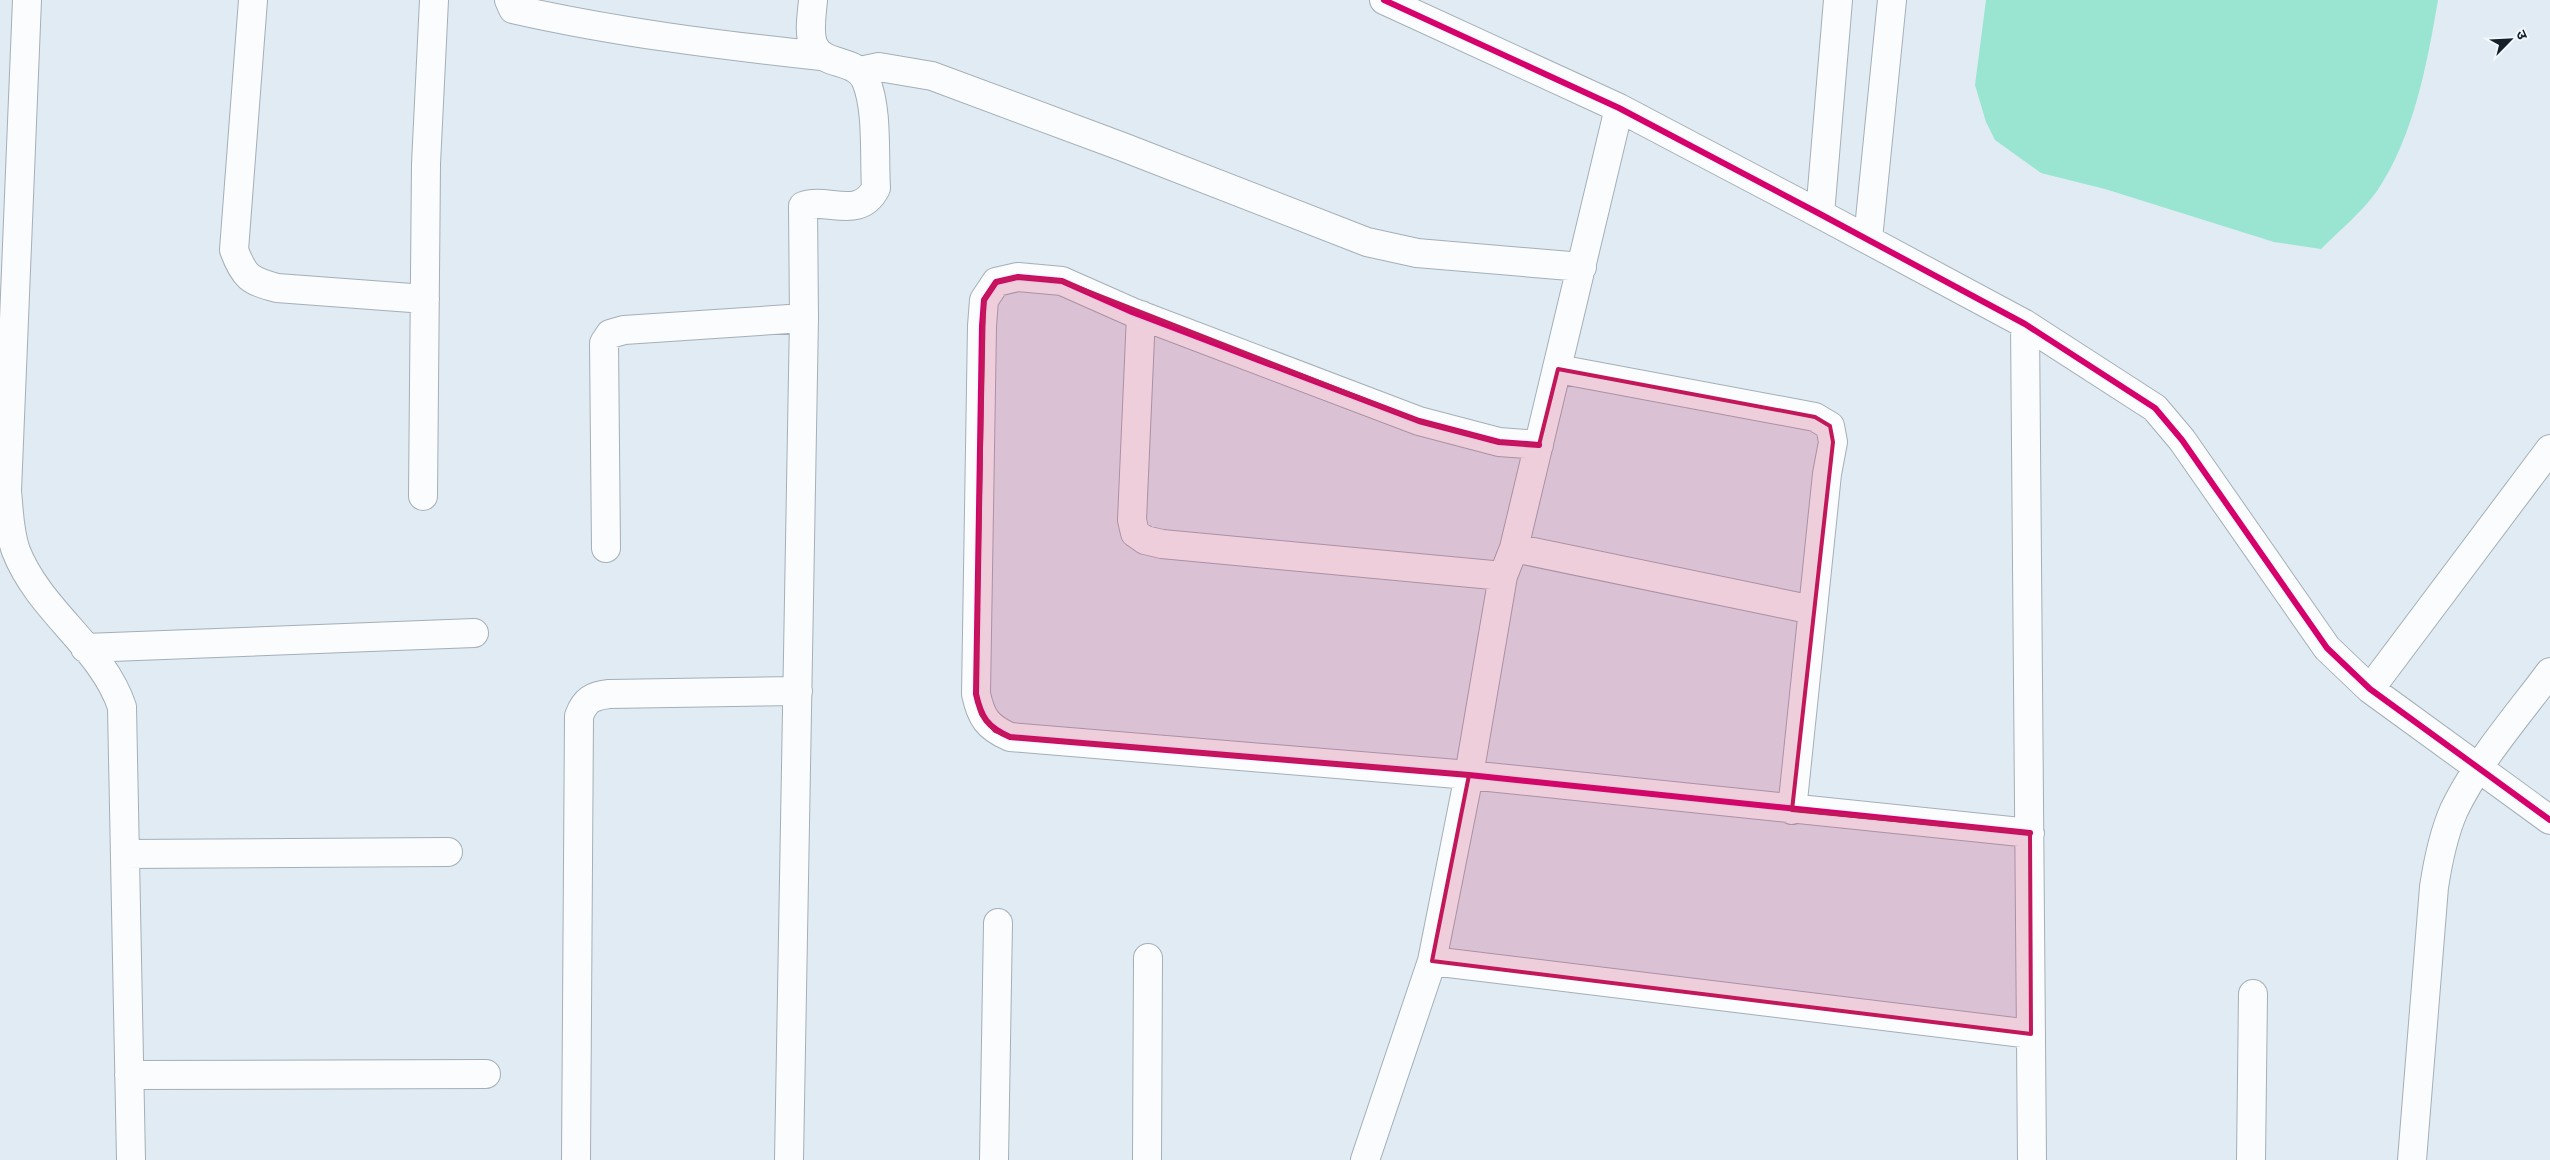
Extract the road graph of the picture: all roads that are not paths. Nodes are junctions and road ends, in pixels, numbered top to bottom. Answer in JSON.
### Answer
{"nodes":[{"id":1,"x":27,"y":0,"type":"edge"},
{"id":2,"x":253,"y":0,"type":"edge"},
{"id":3,"x":434,"y":0,"type":"edge"},
{"id":4,"x":509,"y":0,"type":"edge"},
{"id":5,"x":813,"y":0,"type":"edge"},
{"id":6,"x":1385,"y":0,"type":"edge"},
{"id":7,"x":1838,"y":0,"type":"edge"},
{"id":8,"x":1892,"y":0,"type":"edge"},
{"id":9,"x":821,"y":56,"type":"junction"},
{"id":10,"x":860,"y":71,"type":"junction"},
{"id":11,"x":1619,"y":108,"type":"junction"},
{"id":12,"x":1820,"y":214,"type":"junction"},
{"id":13,"x":1868,"y":239,"type":"junction"},
{"id":14,"x":1582,"y":267,"type":"junction"},
{"id":15,"x":425,"y":299,"type":"junction"},
{"id":16,"x":1141,"y":315,"type":"junction"},
{"id":17,"x":804,"y":318,"type":"junction"},
{"id":18,"x":2025,"y":324,"type":"junction"},
{"id":19,"x":1558,"y":369,"type":"junction"},
{"id":20,"x":1539,"y":445,"type":"junction"},
{"id":21,"x":2550,"y":449,"type":"edge"},
{"id":22,"x":423,"y":496,"type":"dead end"},
{"id":23,"x":5,"y":525,"type":"edge"},
{"id":24,"x":606,"y":548,"type":"dead end"},
{"id":25,"x":1514,"y":548,"type":"junction"},
{"id":26,"x":1503,"y":576,"type":"junction"},
{"id":27,"x":1813,"y":610,"type":"junction"},
{"id":28,"x":474,"y":633,"type":"dead end"},
{"id":29,"x":85,"y":648,"type":"junction"},
{"id":30,"x":2550,"y":672,"type":"edge"},
{"id":31,"x":2370,"y":689,"type":"junction"},
{"id":32,"x":798,"y":691,"type":"junction"},
{"id":33,"x":2480,"y":768,"type":"junction"},
{"id":34,"x":1469,"y":775,"type":"junction"},
{"id":35,"x":1792,"y":810,"type":"junction"},
{"id":36,"x":2547,"y":811,"type":"edge"},
{"id":37,"x":2030,"y":833,"type":"junction"},
{"id":38,"x":448,"y":852,"type":"dead end"},
{"id":39,"x":125,"y":854,"type":"junction"},
{"id":40,"x":998,"y":923,"type":"dead end"},
{"id":41,"x":1148,"y":958,"type":"dead end"},
{"id":42,"x":1432,"y":961,"type":"junction"},
{"id":43,"x":2253,"y":994,"type":"dead end"},
{"id":44,"x":2031,"y":1034,"type":"junction"},
{"id":45,"x":486,"y":1074,"type":"dead end"},
{"id":46,"x":129,"y":1075,"type":"junction"},
{"id":47,"x":131,"y":1160,"type":"edge"},
{"id":48,"x":576,"y":1160,"type":"edge"},
{"id":49,"x":789,"y":1160,"type":"edge"},
{"id":50,"x":994,"y":1160,"type":"edge"},
{"id":51,"x":1147,"y":1160,"type":"edge"},
{"id":52,"x":1365,"y":1160,"type":"edge"},
{"id":53,"x":2032,"y":1160,"type":"edge"},
{"id":54,"x":2251,"y":1160,"type":"edge"},
{"id":55,"x":2412,"y":1160,"type":"edge"}],
"edges":[{"from":1,"to":23,"type":"street"},
{"from":2,"to":15,"type":"street"},
{"from":3,"to":15,"type":"street"},
{"from":4,"to":9,"type":"street"},
{"from":5,"to":9,"type":"street"},
{"from":6,"to":11,"type":"street"},
{"from":7,"to":12,"type":"street"},
{"from":8,"to":13,"type":"street"},
{"from":9,"to":10,"type":"street"},
{"from":10,"to":14,"type":"street"},
{"from":10,"to":17,"type":"street"},
{"from":11,"to":12,"type":"street"},
{"from":11,"to":14,"type":"street"},
{"from":12,"to":13,"type":"street"},
{"from":13,"to":18,"type":"street"},
{"from":14,"to":19,"type":"street"},
{"from":15,"to":22,"type":"street"},
{"from":16,"to":20,"type":"street"},
{"from":16,"to":26,"type":"street"},
{"from":16,"to":34,"type":"street"},
{"from":17,"to":24,"type":"street"},
{"from":17,"to":32,"type":"street"},
{"from":18,"to":31,"type":"street"},
{"from":18,"to":37,"type":"street"},
{"from":19,"to":20,"type":"street"},
{"from":19,"to":27,"type":"street"},
{"from":20,"to":25,"type":"street"},
{"from":21,"to":31,"type":"street"},
{"from":23,"to":29,"type":"street"},
{"from":25,"to":26,"type":"street"},
{"from":25,"to":27,"type":"street"},
{"from":26,"to":34,"type":"street"},
{"from":27,"to":35,"type":"street"},
{"from":28,"to":29,"type":"street"},
{"from":29,"to":39,"type":"street"},
{"from":30,"to":33,"type":"street"},
{"from":31,"to":33,"type":"street"},
{"from":32,"to":48,"type":"street"},
{"from":32,"to":49,"type":"street"},
{"from":33,"to":36,"type":"street"},
{"from":33,"to":55,"type":"street"},
{"from":34,"to":35,"type":"street"},
{"from":34,"to":42,"type":"street"},
{"from":35,"to":37,"type":"street"},
{"from":37,"to":44,"type":"street"},
{"from":38,"to":39,"type":"street"},
{"from":39,"to":46,"type":"street"},
{"from":40,"to":50,"type":"street"},
{"from":41,"to":51,"type":"street"},
{"from":42,"to":44,"type":"street"},
{"from":42,"to":52,"type":"street"},
{"from":43,"to":54,"type":"street"},
{"from":44,"to":53,"type":"street"},
{"from":45,"to":46,"type":"street"},
{"from":46,"to":47,"type":"street"}]}
